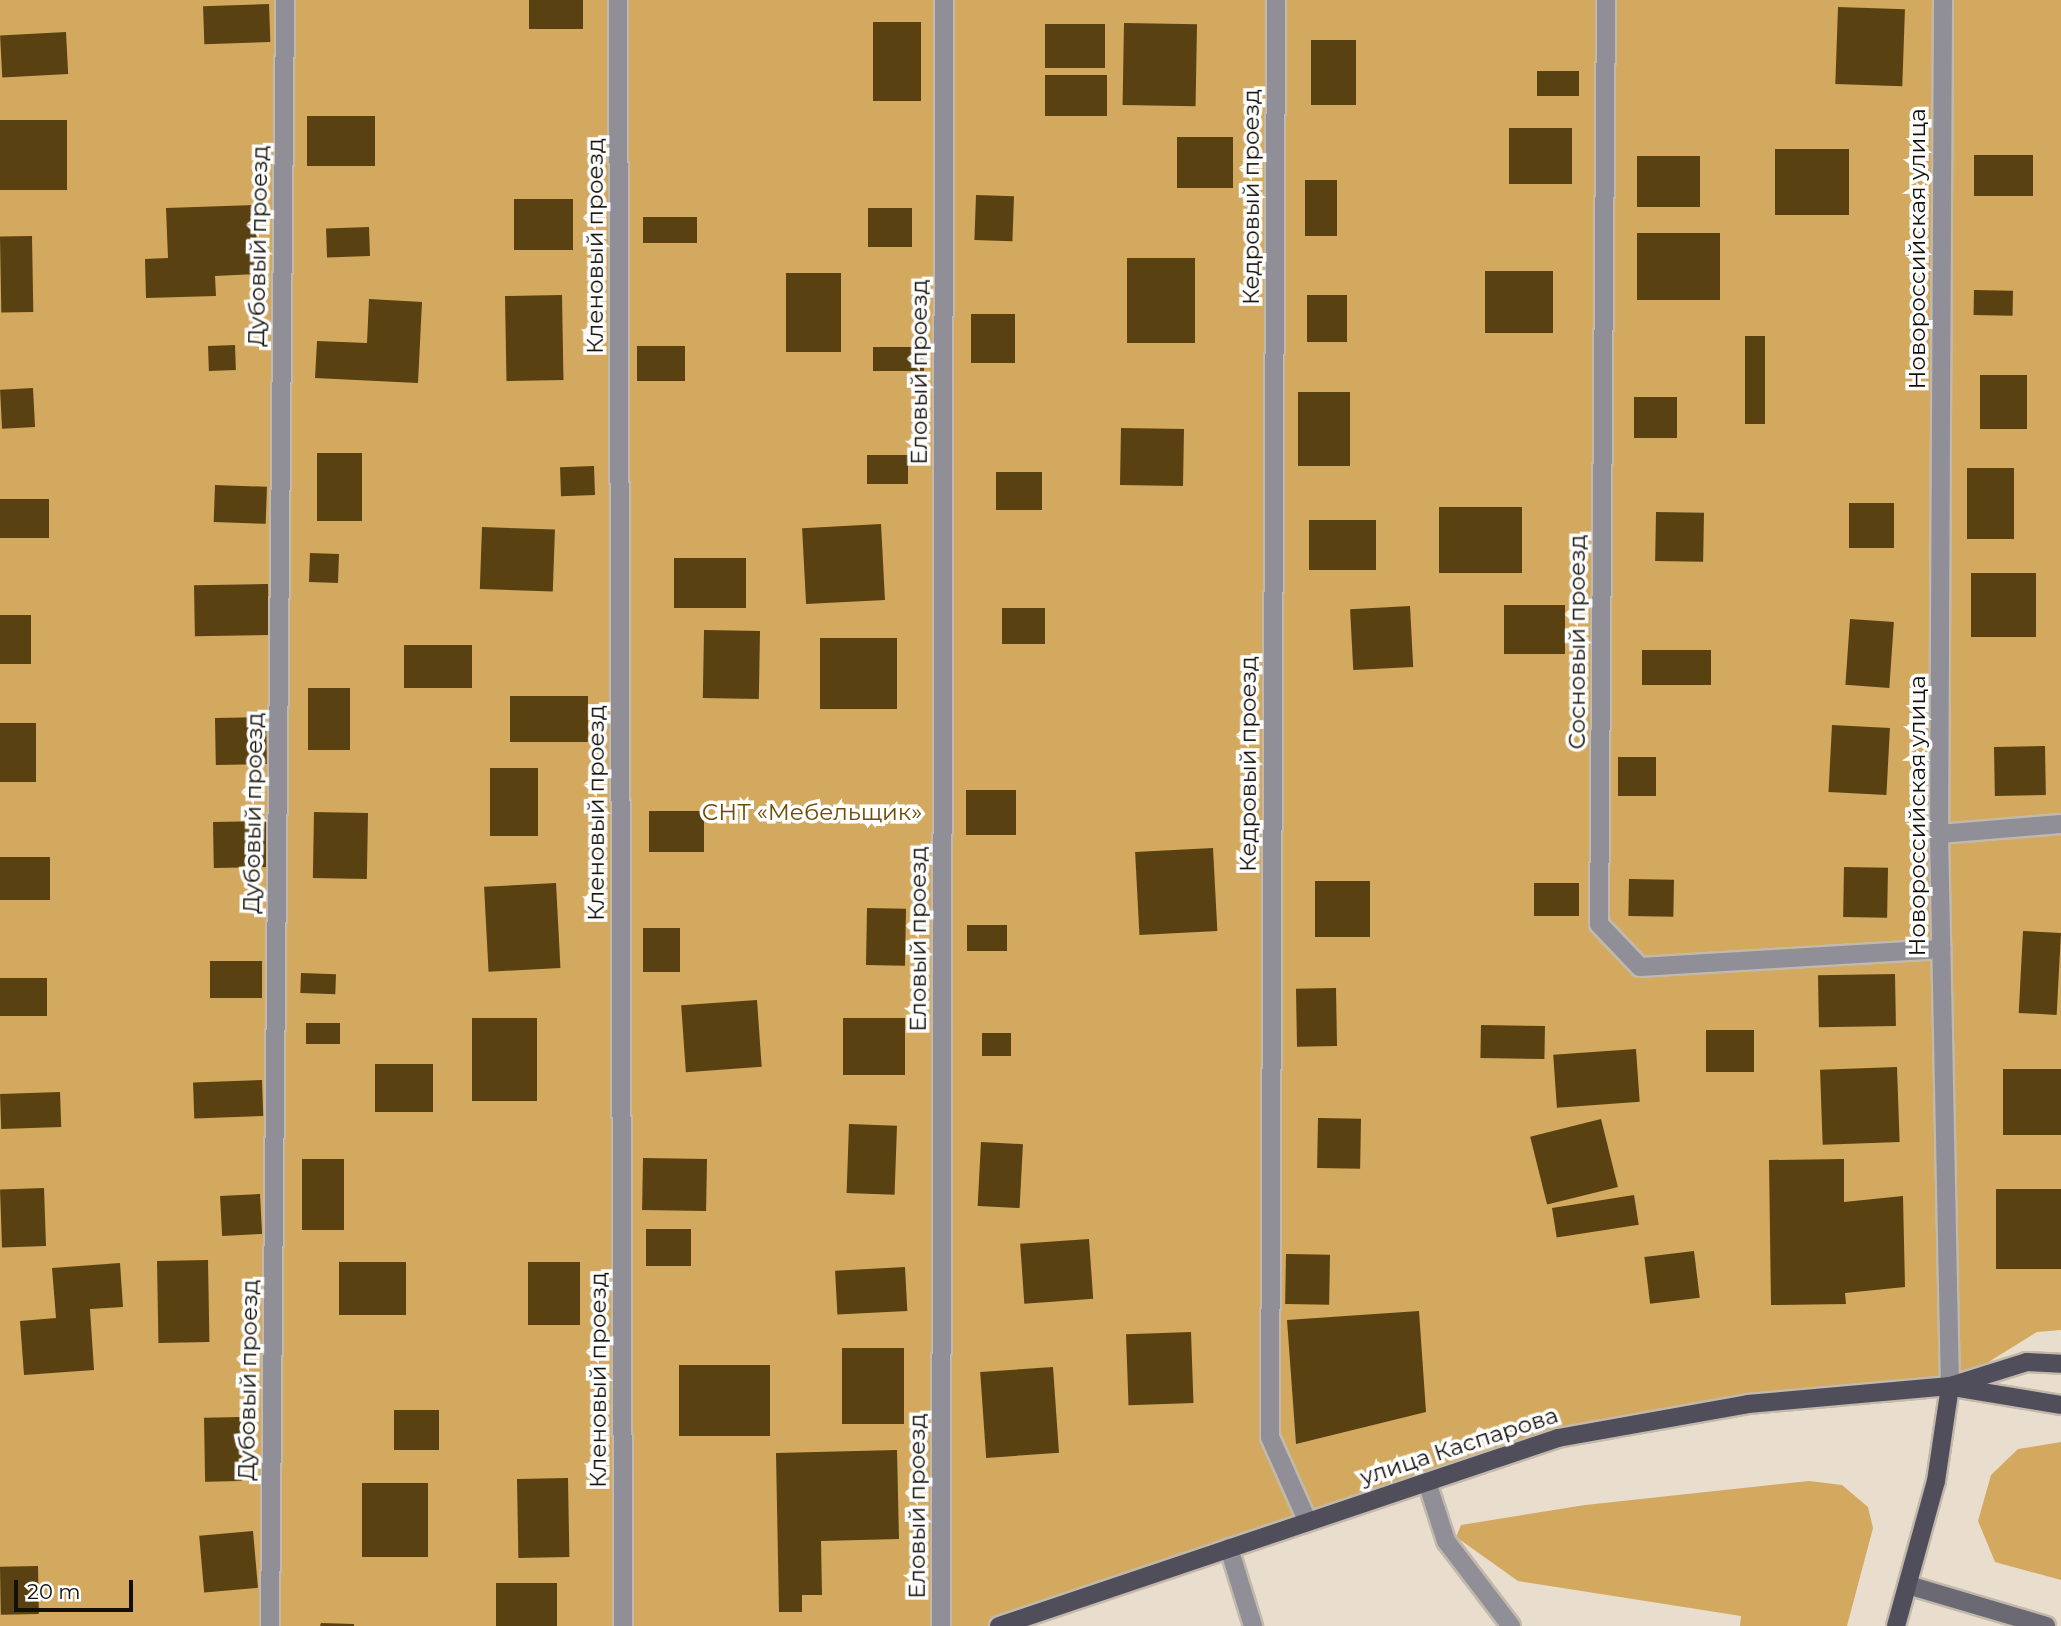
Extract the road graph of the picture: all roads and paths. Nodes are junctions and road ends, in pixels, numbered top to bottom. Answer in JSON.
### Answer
{"nodes":[{"id":1,"x":285,"y":0,"type":"edge"},
{"id":2,"x":618,"y":0,"type":"edge"},
{"id":3,"x":944,"y":0,"type":"edge"},
{"id":4,"x":1276,"y":0,"type":"edge"},
{"id":5,"x":1606,"y":0,"type":"edge"},
{"id":6,"x":1943,"y":0,"type":"edge"},
{"id":7,"x":2061,"y":824,"type":"edge"},
{"id":8,"x":1940,"y":834,"type":"junction"},
{"id":9,"x":1941,"y":949,"type":"junction"},
{"id":10,"x":2061,"y":1364,"type":"edge"},
{"id":11,"x":1950,"y":1387,"type":"junction"},
{"id":12,"x":2061,"y":1405,"type":"edge"},
{"id":13,"x":1427,"y":1482,"type":"junction"},
{"id":14,"x":1307,"y":1520,"type":"junction"},
{"id":15,"x":1229,"y":1548,"type":"junction"},
{"id":16,"x":1908,"y":1585,"type":"junction"},
{"id":17,"x":270,"y":1626,"type":"edge"},
{"id":18,"x":623,"y":1626,"type":"edge"},
{"id":19,"x":941,"y":1626,"type":"edge"},
{"id":20,"x":999,"y":1626,"type":"edge"},
{"id":21,"x":1253,"y":1626,"type":"edge"},
{"id":22,"x":1511,"y":1626,"type":"edge"},
{"id":23,"x":1895,"y":1626,"type":"edge"},
{"id":24,"x":2046,"y":1626,"type":"edge"}],
"edges":[{"from":1,"to":17,"type":"street","name":"Дубовый проезд"},
{"from":2,"to":18,"type":"street","name":"Кленовый проезд"},
{"from":3,"to":19,"type":"street","name":"Еловый проезд"},
{"from":4,"to":14,"type":"street","name":"Кедровый проезд"},
{"from":5,"to":9,"type":"street","name":"Сосновый проезд"},
{"from":6,"to":8,"type":"street","name":"Новороссийская улица"},
{"from":7,"to":8,"type":"street"},
{"from":8,"to":9,"type":"street","name":"Новороссийская улица"},
{"from":9,"to":11,"type":"street","name":"Новороссийская улица"},
{"from":10,"to":11,"type":"main road","name":"улица Каспарова"},
{"from":11,"to":12,"type":"main road","name":"улица Каспарова"},
{"from":11,"to":13,"type":"main road","name":"улица Каспарова"},
{"from":11,"to":16,"type":"main road","name":"Новороссийская улица"},
{"from":13,"to":14,"type":"main road","name":"улица Каспарова"},
{"from":13,"to":22,"type":"street"},
{"from":14,"to":15,"type":"main road","name":"улица Каспарова"},
{"from":15,"to":20,"type":"main road","name":"улица Каспарова"},
{"from":15,"to":21,"type":"street"},
{"from":16,"to":23,"type":"main road","name":"Новороссийская улица"},
{"from":16,"to":24,"type":"street"}]}
